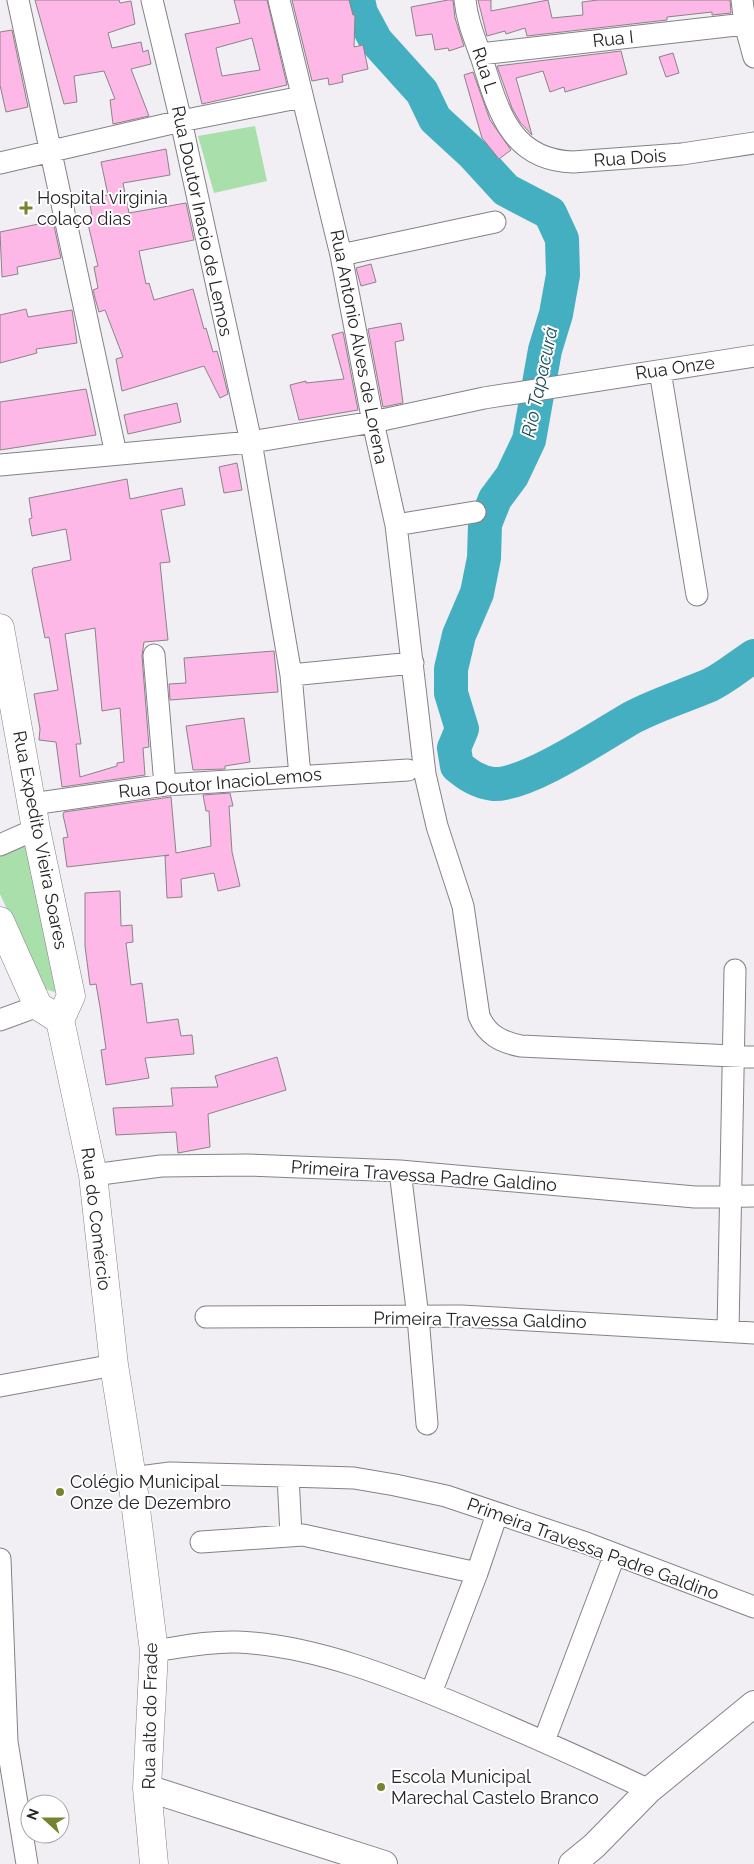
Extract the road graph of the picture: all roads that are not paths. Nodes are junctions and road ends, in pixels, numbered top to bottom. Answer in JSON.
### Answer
{"nodes":[{"id":1,"x":18,"y":0,"type":"edge"},
{"id":2,"x":152,"y":0,"type":"edge"},
{"id":3,"x":279,"y":0,"type":"edge"},
{"id":4,"x":465,"y":0,"type":"edge"},
{"id":5,"x":742,"y":0,"type":"edge"},
{"id":6,"x":745,"y":24,"type":"junction"},
{"id":7,"x":480,"y":54,"type":"junction"},
{"id":8,"x":754,"y":57,"type":"edge"},
{"id":9,"x":302,"y":97,"type":"junction"},
{"id":10,"x":181,"y":121,"type":"junction"},
{"id":11,"x":515,"y":135,"type":"joint"},
{"id":12,"x":754,"y":143,"type":"edge"},
{"id":13,"x":52,"y":153,"type":"junction"},
{"id":14,"x":0,"y":164,"type":"edge"},
{"id":15,"x":496,"y":222,"type":"dead end"},
{"id":16,"x":341,"y":255,"type":"junction"},
{"id":17,"x":754,"y":356,"type":"edge"},
{"id":18,"x":660,"y":371,"type":"junction"},
{"id":19,"x":373,"y":422,"type":"junction"},
{"id":20,"x":251,"y":442,"type":"junction"},
{"id":21,"x":116,"y":454,"type":"junction"},
{"id":22,"x":0,"y":465,"type":"edge"},
{"id":23,"x":475,"y":512,"type":"dead end"},
{"id":24,"x":396,"y":525,"type":"junction"},
{"id":25,"x":697,"y":595,"type":"dead end"},
{"id":26,"x":0,"y":628,"type":"edge"},
{"id":27,"x":154,"y":655,"type":"dead end"},
{"id":28,"x":413,"y":663,"type":"junction"},
{"id":29,"x":291,"y":675,"type":"junction"},
{"id":30,"x":408,"y":770,"type":"dead end"},
{"id":31,"x":300,"y":776,"type":"junction"},
{"id":32,"x":165,"y":784,"type":"junction"},
{"id":33,"x":34,"y":816,"type":"junction"},
{"id":34,"x":0,"y":845,"type":"edge"},
{"id":35,"x":0,"y":921,"type":"edge"},
{"id":36,"x":735,"y":970,"type":"dead end"},
{"id":37,"x":49,"y":1013,"type":"junction"},
{"id":38,"x":0,"y":1020,"type":"edge"},
{"id":39,"x":732,"y":1057,"type":"junction"},
{"id":40,"x":754,"y":1057,"type":"edge"},
{"id":41,"x":400,"y":1171,"type":"junction"},
{"id":42,"x":93,"y":1175,"type":"junction"},
{"id":43,"x":730,"y":1196,"type":"junction"},
{"id":44,"x":754,"y":1196,"type":"edge"},
{"id":45,"x":206,"y":1317,"type":"dead end"},
{"id":46,"x":418,"y":1317,"type":"junction"},
{"id":47,"x":728,"y":1331,"type":"junction"},
{"id":48,"x":754,"y":1333,"type":"edge"},
{"id":49,"x":114,"y":1365,"type":"junction"},
{"id":50,"x":0,"y":1386,"type":"edge"},
{"id":51,"x":427,"y":1424,"type":"dead end"},
{"id":52,"x":288,"y":1476,"type":"junction"},
{"id":53,"x":132,"y":1478,"type":"junction"},
{"id":54,"x":497,"y":1514,"type":"junction"},
{"id":55,"x":291,"y":1534,"type":"junction"},
{"id":56,"x":201,"y":1542,"type":"dead end"},
{"id":57,"x":615,"y":1554,"type":"junction"},
{"id":58,"x":0,"y":1559,"type":"edge"},
{"id":59,"x":478,"y":1573,"type":"junction"},
{"id":60,"x":754,"y":1607,"type":"edge"},
{"id":61,"x":154,"y":1652,"type":"junction"},
{"id":62,"x":431,"y":1693,"type":"junction"},
{"id":63,"x":754,"y":1704,"type":"edge"},
{"id":64,"x":544,"y":1741,"type":"junction"},
{"id":65,"x":147,"y":1788,"type":"junction"},
{"id":66,"x":650,"y":1790,"type":"junction"},
{"id":67,"x":27,"y":1864,"type":"edge"},
{"id":68,"x":154,"y":1864,"type":"edge"},
{"id":69,"x":384,"y":1864,"type":"edge"},
{"id":70,"x":572,"y":1864,"type":"edge"}],
"edges":[{"from":1,"to":13,"type":"street"},
{"from":2,"to":10,"type":"street","name":"Rua Doutor Inacio de Lemos"},
{"from":3,"to":9,"type":"street","name":"Rua Antonio Alves de Lorena"},
{"from":4,"to":7,"type":"street","name":"Rua L"},
{"from":5,"to":6,"type":"street"},
{"from":6,"to":7,"type":"street","name":"Rua I"},
{"from":6,"to":8,"type":"street"},
{"from":7,"to":11,"type":"street","name":"Rua L"},
{"from":9,"to":10,"type":"street"},
{"from":9,"to":16,"type":"street","name":"Rua Antonio Alves de Lorena"},
{"from":10,"to":13,"type":"street"},
{"from":10,"to":20,"type":"street","name":"Rua Doutor Inacio de Lemos"},
{"from":11,"to":12,"type":"street","name":"Rua Dois"},
{"from":13,"to":14,"type":"street"},
{"from":13,"to":21,"type":"street"},
{"from":15,"to":16,"type":"street"},
{"from":16,"to":19,"type":"street","name":"Rua Antonio Alves de Lorena"},
{"from":17,"to":18,"type":"street","name":"Rua Onze"},
{"from":18,"to":19,"type":"street","name":"Rua Onze"},
{"from":18,"to":25,"type":"street"},
{"from":19,"to":20,"type":"street"},
{"from":19,"to":24,"type":"street","name":"Rua Antonio Alves de Lorena"},
{"from":20,"to":21,"type":"street"},
{"from":20,"to":29,"type":"street","name":"Rua Doutor Inacio de Lemos"},
{"from":21,"to":22,"type":"street"},
{"from":23,"to":24,"type":"street"},
{"from":24,"to":28,"type":"street","name":"Rua Antonio Alves de Lorena"},
{"from":26,"to":33,"type":"main road","name":"Rua Expedito Vieira Soares"},
{"from":27,"to":32,"type":"street"},
{"from":28,"to":29,"type":"street"},
{"from":28,"to":39,"type":"street"},
{"from":29,"to":31,"type":"street","name":"Rua Doutor Inacio de Lemos"},
{"from":30,"to":31,"type":"street","name":"Rua Doutor InacioLemos"},
{"from":31,"to":32,"type":"street","name":"Rua Doutor InacioLemos"},
{"from":32,"to":33,"type":"street","name":"Rua Doutor InacioLemos"},
{"from":33,"to":34,"type":"street","name":"Rua Doutor InacioLemos"},
{"from":33,"to":37,"type":"main road","name":"Rua Expedito Vieira Soares"},
{"from":35,"to":37,"type":"main road","name":"Rua do Comércio"},
{"from":36,"to":39,"type":"street"},
{"from":37,"to":38,"type":"street"},
{"from":37,"to":42,"type":"main road","name":"Rua do Comércio"},
{"from":39,"to":40,"type":"street"},
{"from":39,"to":43,"type":"street"},
{"from":41,"to":42,"type":"street","name":"Primeira Travessa Padre Galdino"},
{"from":41,"to":43,"type":"street","name":"Primeira Travessa Padre Galdino"},
{"from":41,"to":46,"type":"street"},
{"from":42,"to":49,"type":"main road","name":"Rua do Comércio"},
{"from":43,"to":44,"type":"street","name":"Primeira Travessa Padre Galdino"},
{"from":43,"to":47,"type":"street"},
{"from":45,"to":46,"type":"street","name":"Primeira Travessa Galdino"},
{"from":46,"to":47,"type":"street","name":"Primeira Travessa Galdino"},
{"from":46,"to":51,"type":"street"},
{"from":47,"to":48,"type":"street","name":"Primeira Travessa Galdino"},
{"from":49,"to":50,"type":"street"},
{"from":49,"to":53,"type":"main road","name":"Rua do Comércio"},
{"from":52,"to":53,"type":"street","name":"Primeira Travessa Padre Galdino"},
{"from":52,"to":54,"type":"street","name":"Primeira Travessa Padre Galdino"},
{"from":52,"to":55,"type":"street"},
{"from":53,"to":61,"type":"main road","name":"Rua alto do Frade"},
{"from":54,"to":57,"type":"street","name":"Primeira Travessa Padre Galdino"},
{"from":54,"to":59,"type":"street"},
{"from":55,"to":56,"type":"street"},
{"from":55,"to":59,"type":"street"},
{"from":57,"to":60,"type":"street","name":"Primeira Travessa Padre Galdino"},
{"from":57,"to":64,"type":"street"},
{"from":58,"to":67,"type":"street"},
{"from":59,"to":62,"type":"street"},
{"from":61,"to":62,"type":"street"},
{"from":61,"to":65,"type":"main road","name":"Rua alto do Frade"},
{"from":62,"to":64,"type":"street"},
{"from":63,"to":66,"type":"street"},
{"from":64,"to":66,"type":"street"},
{"from":65,"to":68,"type":"main road","name":"Rua alto do Frade"},
{"from":65,"to":69,"type":"street"},
{"from":66,"to":70,"type":"street"}]}
